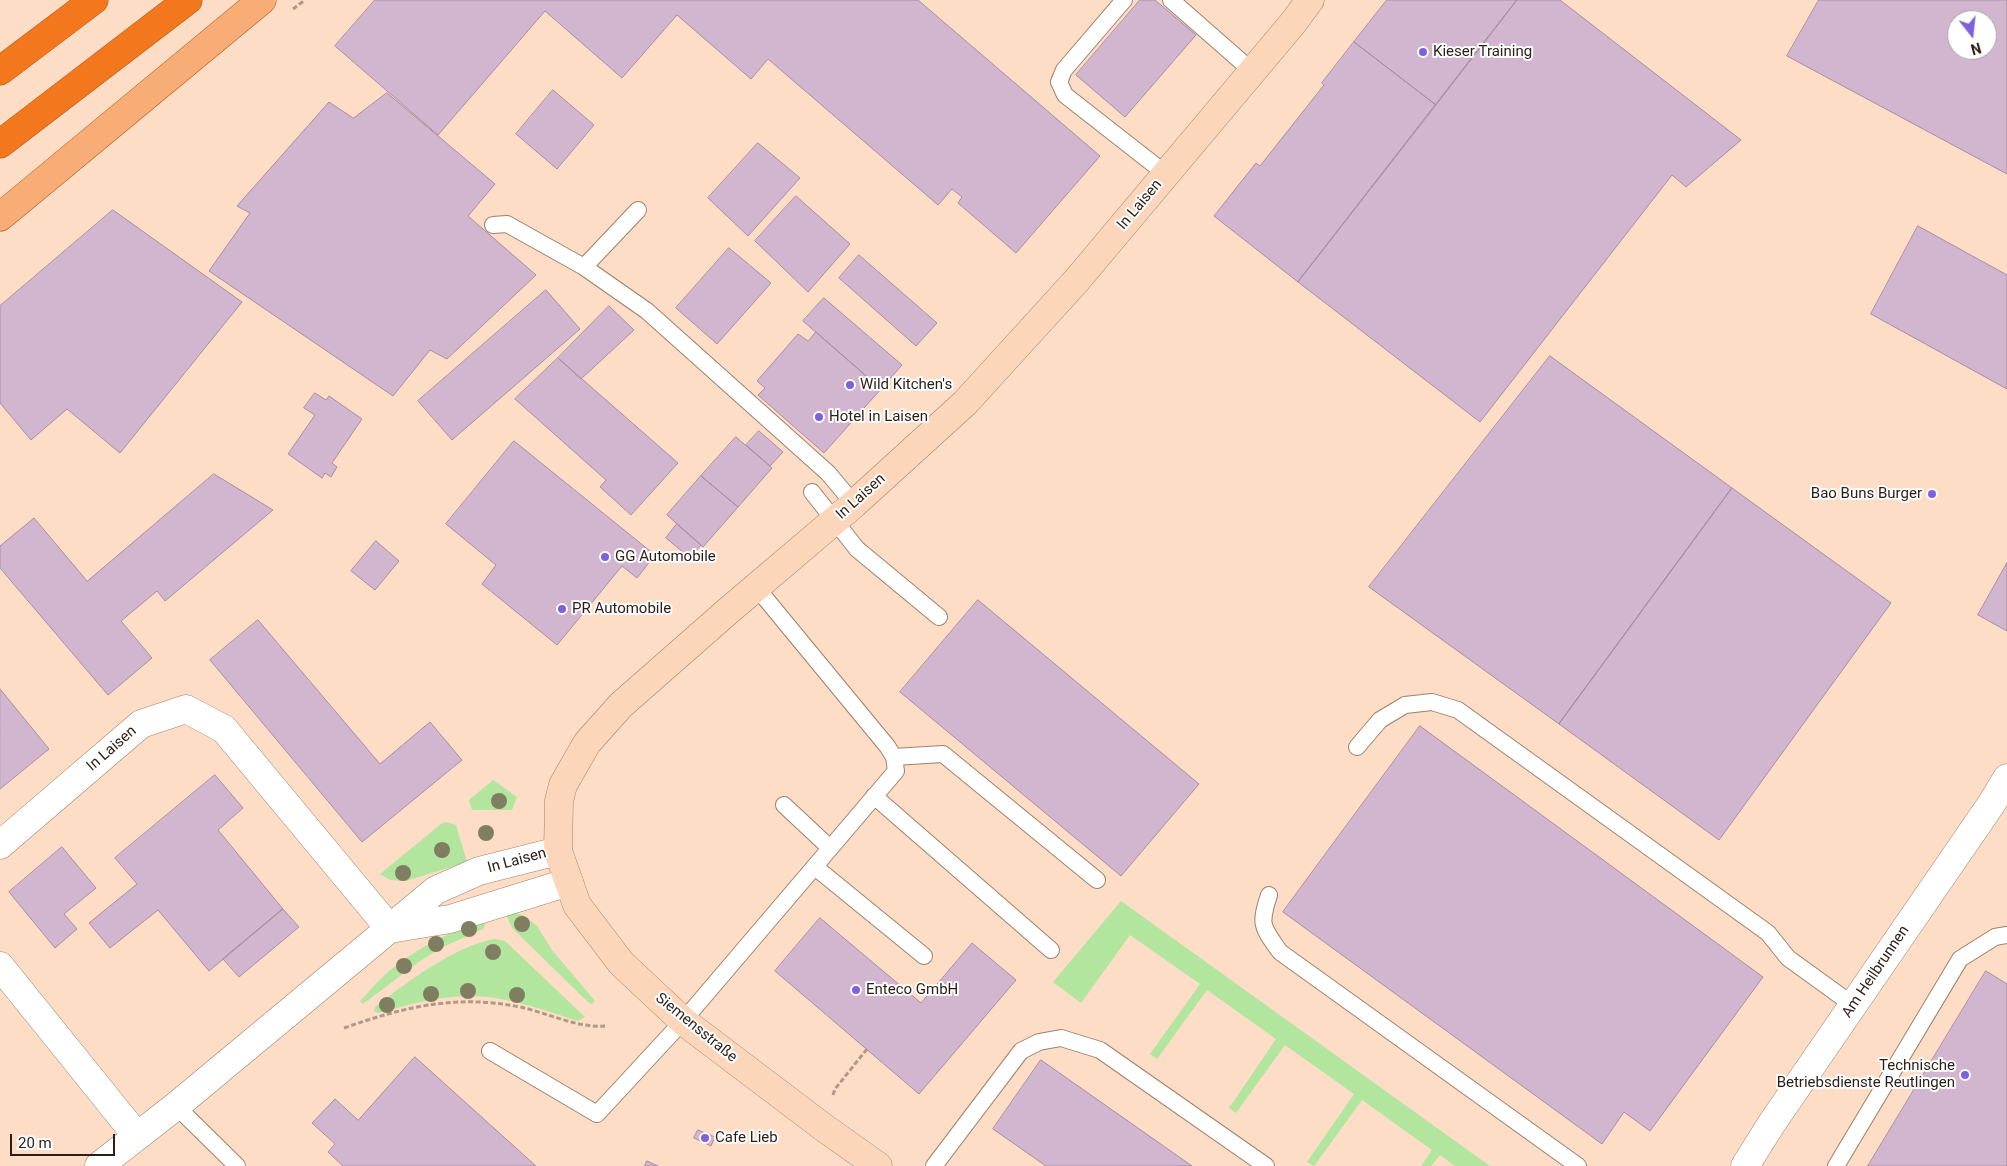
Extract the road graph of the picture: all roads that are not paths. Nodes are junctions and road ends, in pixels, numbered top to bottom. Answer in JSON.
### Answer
{"nodes":[{"id":1,"x":94,"y":0,"type":"edge"},
{"id":2,"x":188,"y":0,"type":"edge"},
{"id":3,"x":262,"y":0,"type":"edge"},
{"id":4,"x":1124,"y":0,"type":"edge"},
{"id":5,"x":1171,"y":0,"type":"edge"},
{"id":6,"x":1310,"y":0,"type":"edge"},
{"id":7,"x":0,"y":71,"type":"edge"},
{"id":8,"x":1252,"y":72,"type":"junction"},
{"id":9,"x":0,"y":144,"type":"edge"},
{"id":10,"x":1166,"y":174,"type":"junction"},
{"id":11,"x":638,"y":210,"type":"dead end"},
{"id":12,"x":0,"y":217,"type":"edge"},
{"id":13,"x":493,"y":225,"type":"dead end"},
{"id":14,"x":584,"y":267,"type":"junction"},
{"id":15,"x":812,"y":492,"type":"dead end"},
{"id":16,"x":844,"y":512,"type":"junction"},
{"id":17,"x":756,"y":587,"type":"junction"},
{"id":18,"x":939,"y":617,"type":"dead end"},
{"id":19,"x":1357,"y":747,"type":"dead end"},
{"id":20,"x":894,"y":757,"type":"junction"},
{"id":21,"x":2007,"y":778,"type":"edge"},
{"id":22,"x":874,"y":796,"type":"junction"},
{"id":23,"x":784,"y":804,"type":"dead end"},
{"id":24,"x":0,"y":845,"type":"edge"},
{"id":25,"x":830,"y":848,"type":"junction"},
{"id":26,"x":558,"y":851,"type":"junction"},
{"id":27,"x":815,"y":867,"type":"junction"},
{"id":28,"x":1097,"y":880,"type":"dead end"},
{"id":29,"x":569,"y":882,"type":"junction"},
{"id":30,"x":1269,"y":895,"type":"dead end"},
{"id":31,"x":390,"y":929,"type":"junction"},
{"id":32,"x":2007,"y":935,"type":"edge"},
{"id":33,"x":1052,"y":950,"type":"dead end"},
{"id":34,"x":924,"y":956,"type":"dead end"},
{"id":35,"x":0,"y":966,"type":"edge"},
{"id":36,"x":1854,"y":1006,"type":"junction"},
{"id":37,"x":683,"y":1021,"type":"junction"},
{"id":38,"x":490,"y":1051,"type":"dead end"},
{"id":39,"x":176,"y":1106,"type":"junction"},
{"id":40,"x":137,"y":1136,"type":"junction"},
{"id":41,"x":99,"y":1166,"type":"edge"},
{"id":42,"x":237,"y":1166,"type":"edge"},
{"id":43,"x":878,"y":1166,"type":"edge"},
{"id":44,"x":934,"y":1166,"type":"edge"},
{"id":45,"x":1266,"y":1166,"type":"edge"},
{"id":46,"x":1578,"y":1166,"type":"edge"},
{"id":47,"x":1745,"y":1166,"type":"edge"},
{"id":48,"x":1836,"y":1166,"type":"edge"}],
"edges":[{"from":1,"to":7,"type":"highway"},
{"from":2,"to":9,"type":"highway"},
{"from":3,"to":12,"type":"main road"},
{"from":4,"to":10,"type":"lane"},
{"from":5,"to":8,"type":"lane"},
{"from":6,"to":8,"type":"street","name":"In Laisen"},
{"from":8,"to":10,"type":"street","name":"In Laisen"},
{"from":10,"to":16,"type":"street","name":"In Laisen"},
{"from":11,"to":14,"type":"lane"},
{"from":13,"to":14,"type":"lane"},
{"from":14,"to":16,"type":"lane"},
{"from":15,"to":16,"type":"lane"},
{"from":16,"to":17,"type":"street","name":"In Laisen"},
{"from":16,"to":18,"type":"lane"},
{"from":17,"to":20,"type":"lane"},
{"from":17,"to":26,"type":"street","name":"In Laisen"},
{"from":19,"to":36,"type":"lane"},
{"from":20,"to":22,"type":"lane"},
{"from":20,"to":28,"type":"lane"},
{"from":21,"to":36,"type":"street","name":"Am Heilbrunnen"},
{"from":22,"to":25,"type":"lane"},
{"from":22,"to":33,"type":"lane"},
{"from":23,"to":25,"type":"lane"},
{"from":24,"to":31,"type":"street","name":"In Laisen"},
{"from":25,"to":27,"type":"lane"},
{"from":26,"to":29,"type":"street","name":"Siemensstraße"},
{"from":26,"to":31,"type":"street","name":"In Laisen"},
{"from":27,"to":34,"type":"lane"},
{"from":27,"to":37,"type":"lane"},
{"from":29,"to":31,"type":"street"},
{"from":29,"to":37,"type":"street","name":"Siemensstraße"},
{"from":30,"to":46,"type":"lane"},
{"from":31,"to":39,"type":"street","name":"In Laisen"},
{"from":32,"to":48,"type":"lane"},
{"from":35,"to":40,"type":"street"},
{"from":36,"to":47,"type":"street","name":"Am Heilbrunnen"},
{"from":37,"to":38,"type":"lane"},
{"from":37,"to":43,"type":"street","name":"Siemensstraße"},
{"from":39,"to":40,"type":"street","name":"In Laisen"},
{"from":39,"to":42,"type":"lane"},
{"from":40,"to":41,"type":"street","name":"In Laisen"},
{"from":44,"to":45,"type":"lane"}]}
